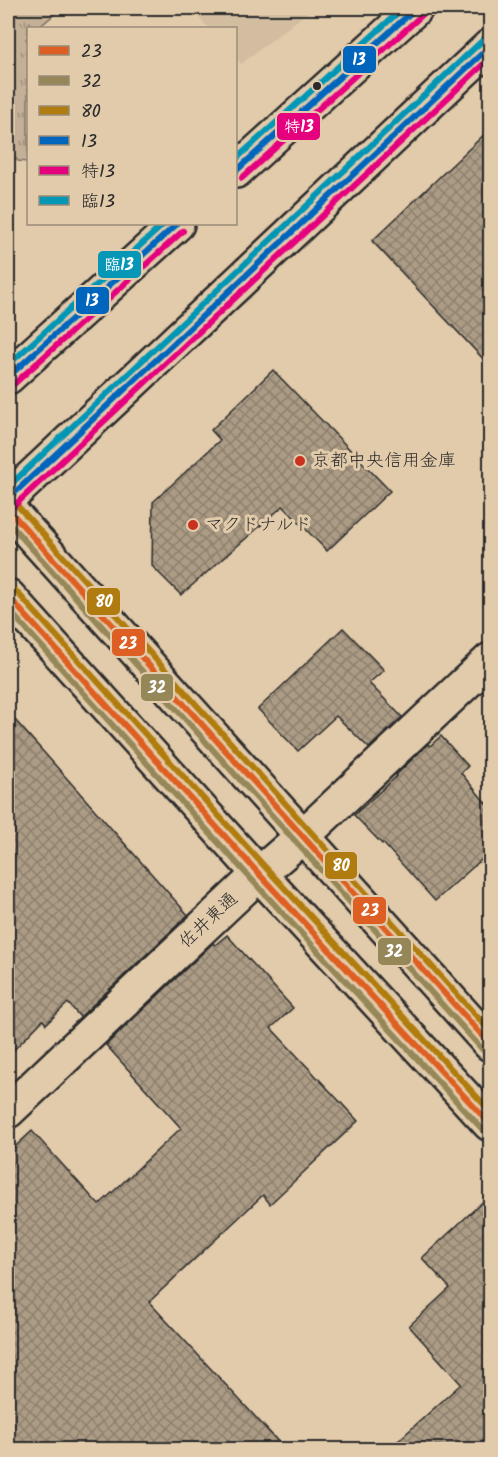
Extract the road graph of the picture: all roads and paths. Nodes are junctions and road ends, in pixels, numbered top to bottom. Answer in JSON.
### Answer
{"nodes":[{"id":1,"x":416,"y":8,"type":"edge"},
{"id":2,"x":490,"y":46,"type":"edge"},
{"id":3,"x":237,"y":170,"type":"edge"},
{"id":4,"x":176,"y":225,"type":"edge"},
{"id":5,"x":8,"y":377,"type":"edge"},
{"id":6,"x":8,"y":499,"type":"edge"},
{"id":7,"x":8,"y":509,"type":"edge"},
{"id":8,"x":8,"y":596,"type":"edge"},
{"id":9,"x":490,"y":660,"type":"edge"},
{"id":10,"x":303,"y":836,"type":"junction"},
{"id":11,"x":259,"y":874,"type":"junction"},
{"id":12,"x":490,"y":1044,"type":"edge"},
{"id":13,"x":8,"y":1111,"type":"edge"},
{"id":14,"x":490,"y":1124,"type":"edge"}],
"edges":[{"from":1,"to":3,"type":"main road"},
{"from":2,"to":6,"type":"main road"},
{"from":4,"to":5,"type":"main road"},
{"from":7,"to":10,"type":"main road"},
{"from":8,"to":11,"type":"main road"},
{"from":9,"to":10,"type":"main road","name":"佐井東通"},
{"from":10,"to":11,"type":"main road","name":"佐井東通"},
{"from":10,"to":12,"type":"main road"},
{"from":11,"to":13,"type":"main road","name":"佐井東通"},
{"from":11,"to":14,"type":"main road"}]}
